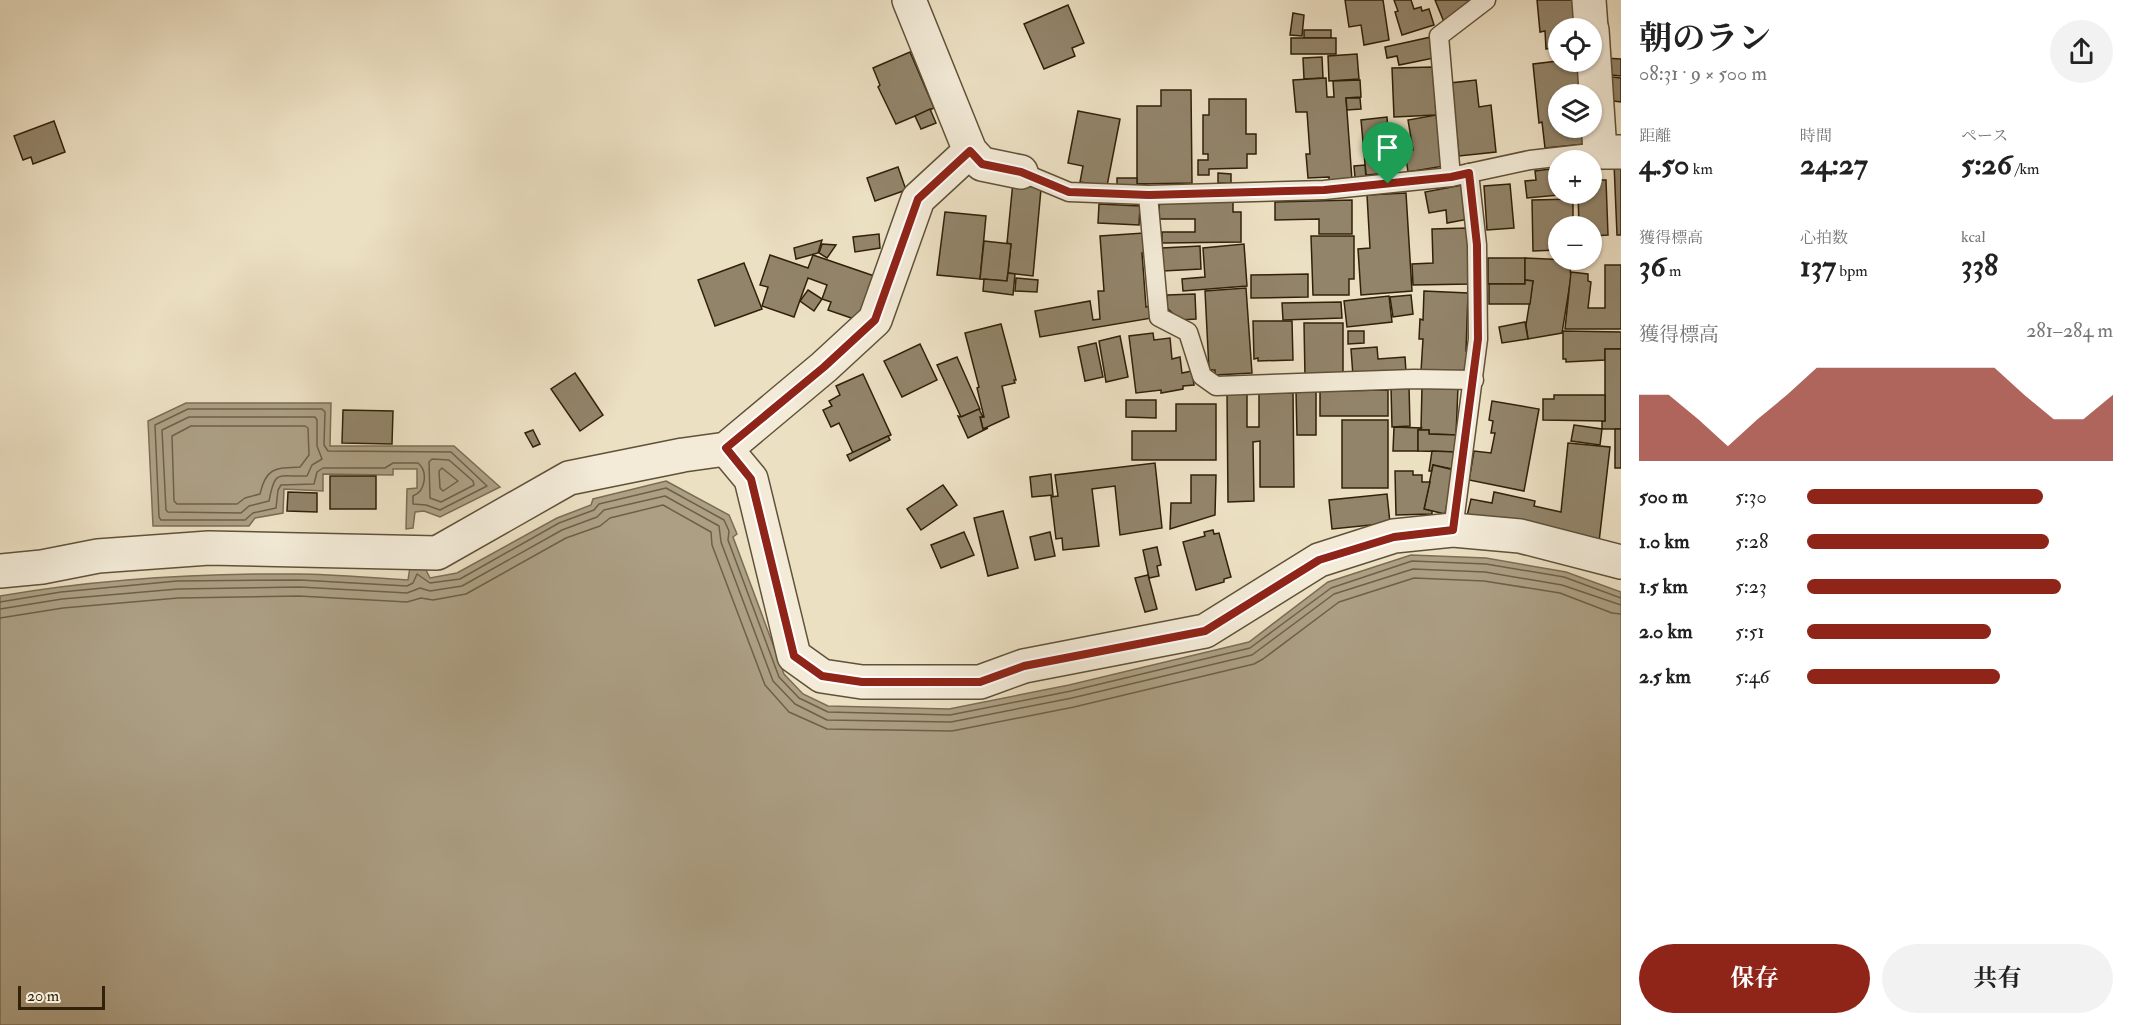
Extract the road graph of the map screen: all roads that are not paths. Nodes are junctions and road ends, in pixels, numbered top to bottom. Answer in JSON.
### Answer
{"nodes":[{"id":1,"x":909,"y":0,"type":"edge"},
{"id":2,"x":1486,"y":0,"type":"edge"},
{"id":3,"x":1589,"y":0,"type":"edge"},
{"id":4,"x":1590,"y":18,"type":"edge"},
{"id":5,"x":1598,"y":72,"type":"edge"},
{"id":6,"x":970,"y":151,"type":"junction"},
{"id":7,"x":1611,"y":152,"type":"edge"},
{"id":8,"x":1021,"y":172,"type":"joint"},
{"id":9,"x":1460,"y":175,"type":"junction"},
{"id":10,"x":1149,"y":195,"type":"junction"},
{"id":11,"x":1474,"y":380,"type":"junction"},
{"id":12,"x":726,"y":448,"type":"junction"},
{"id":13,"x":1453,"y":530,"type":"junction"},
{"id":14,"x":1621,"y":562,"type":"edge"},
{"id":15,"x":0,"y":571,"type":"edge"}],
"edges":[{"from":1,"to":6,"type":"street"},
{"from":2,"to":9,"type":"lane"},
{"from":3,"to":4,"type":"street"},
{"from":5,"to":7,"type":"street"},
{"from":6,"to":8,"type":"street"},
{"from":6,"to":12,"type":"street"},
{"from":7,"to":9,"type":"lane"},
{"from":8,"to":10,"type":"lane"},
{"from":9,"to":10,"type":"lane"},
{"from":9,"to":11,"type":"lane"},
{"from":10,"to":11,"type":"lane"},
{"from":11,"to":13,"type":"lane"},
{"from":12,"to":13,"type":"street"},
{"from":12,"to":15,"type":"street"},
{"from":13,"to":14,"type":"street"}]}
